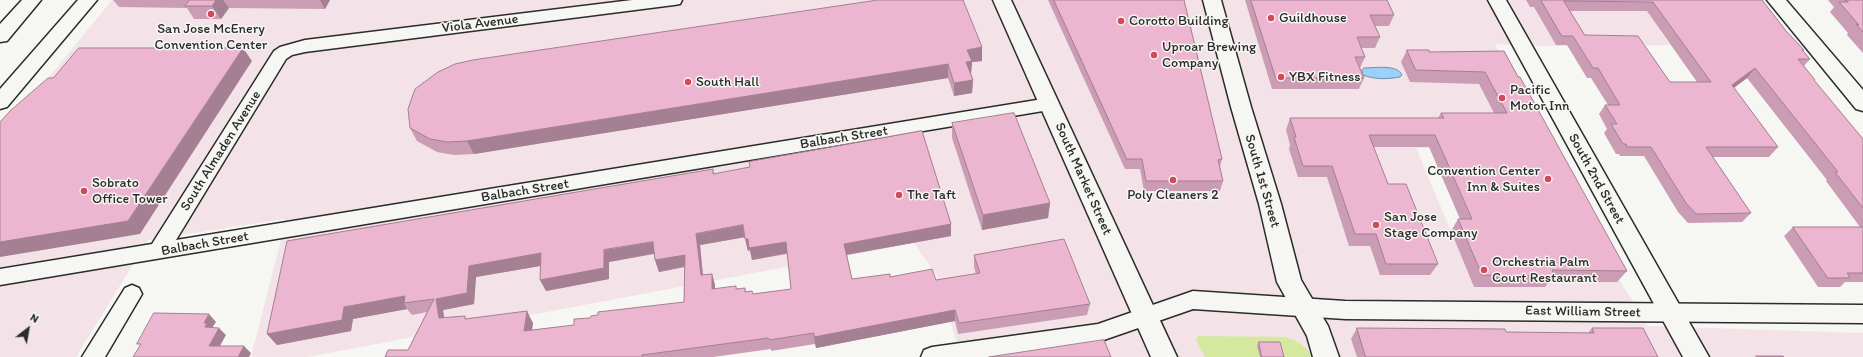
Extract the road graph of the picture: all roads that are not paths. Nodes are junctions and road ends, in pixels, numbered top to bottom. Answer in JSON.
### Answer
{"nodes":[{"id":1,"x":32,"y":0,"type":"edge"},
{"id":2,"x":88,"y":0,"type":"edge"},
{"id":3,"x":674,"y":0,"type":"edge"},
{"id":4,"x":1002,"y":0,"type":"edge"},
{"id":5,"x":1212,"y":0,"type":"edge"},
{"id":6,"x":1497,"y":0,"type":"edge"},
{"id":7,"x":1776,"y":0,"type":"edge"},
{"id":8,"x":0,"y":36,"type":"edge"},
{"id":9,"x":286,"y":51,"type":"joint"},
{"id":10,"x":0,"y":102,"type":"edge"},
{"id":11,"x":1049,"y":104,"type":"junction"},
{"id":12,"x":1863,"y":104,"type":"edge"},
{"id":13,"x":158,"y":252,"type":"junction"},
{"id":14,"x":0,"y":277,"type":"edge"},
{"id":15,"x":132,"y":294,"type":"dead end"},
{"id":16,"x":1303,"y":307,"type":"junction"},
{"id":17,"x":1671,"y":313,"type":"junction"},
{"id":18,"x":1863,"y":314,"type":"edge"},
{"id":19,"x":1144,"y":317,"type":"junction"},
{"id":20,"x":93,"y":357,"type":"edge"},
{"id":21,"x":932,"y":357,"type":"edge"},
{"id":22,"x":1164,"y":357,"type":"edge"},
{"id":23,"x":1326,"y":357,"type":"edge"},
{"id":24,"x":1696,"y":357,"type":"edge"}],
"edges":[{"from":1,"to":8,"type":"street"},
{"from":2,"to":10,"type":"street"},
{"from":3,"to":9,"type":"street","name":"Viola Avenue"},
{"from":4,"to":11,"type":"street","name":"South Market Street"},
{"from":5,"to":16,"type":"street","name":"South 1st Street"},
{"from":6,"to":17,"type":"street","name":"South 2nd Street"},
{"from":7,"to":12,"type":"street"},
{"from":9,"to":13,"type":"street","name":"South Almaden Avenue"},
{"from":11,"to":13,"type":"street","name":"Balbach Street"},
{"from":11,"to":19,"type":"street","name":"South Market Street"},
{"from":13,"to":14,"type":"street","name":"Balbach Street"},
{"from":15,"to":20,"type":"street"},
{"from":16,"to":17,"type":"street","name":"East William Street"},
{"from":16,"to":19,"type":"street","name":"East William Street"},
{"from":16,"to":23,"type":"street","name":"South 1st Street"},
{"from":17,"to":18,"type":"street","name":"East William Street"},
{"from":17,"to":24,"type":"street","name":"South 2nd Street"},
{"from":19,"to":21,"type":"street","name":"East William Street"},
{"from":19,"to":22,"type":"street","name":"South Market Street"}]}
